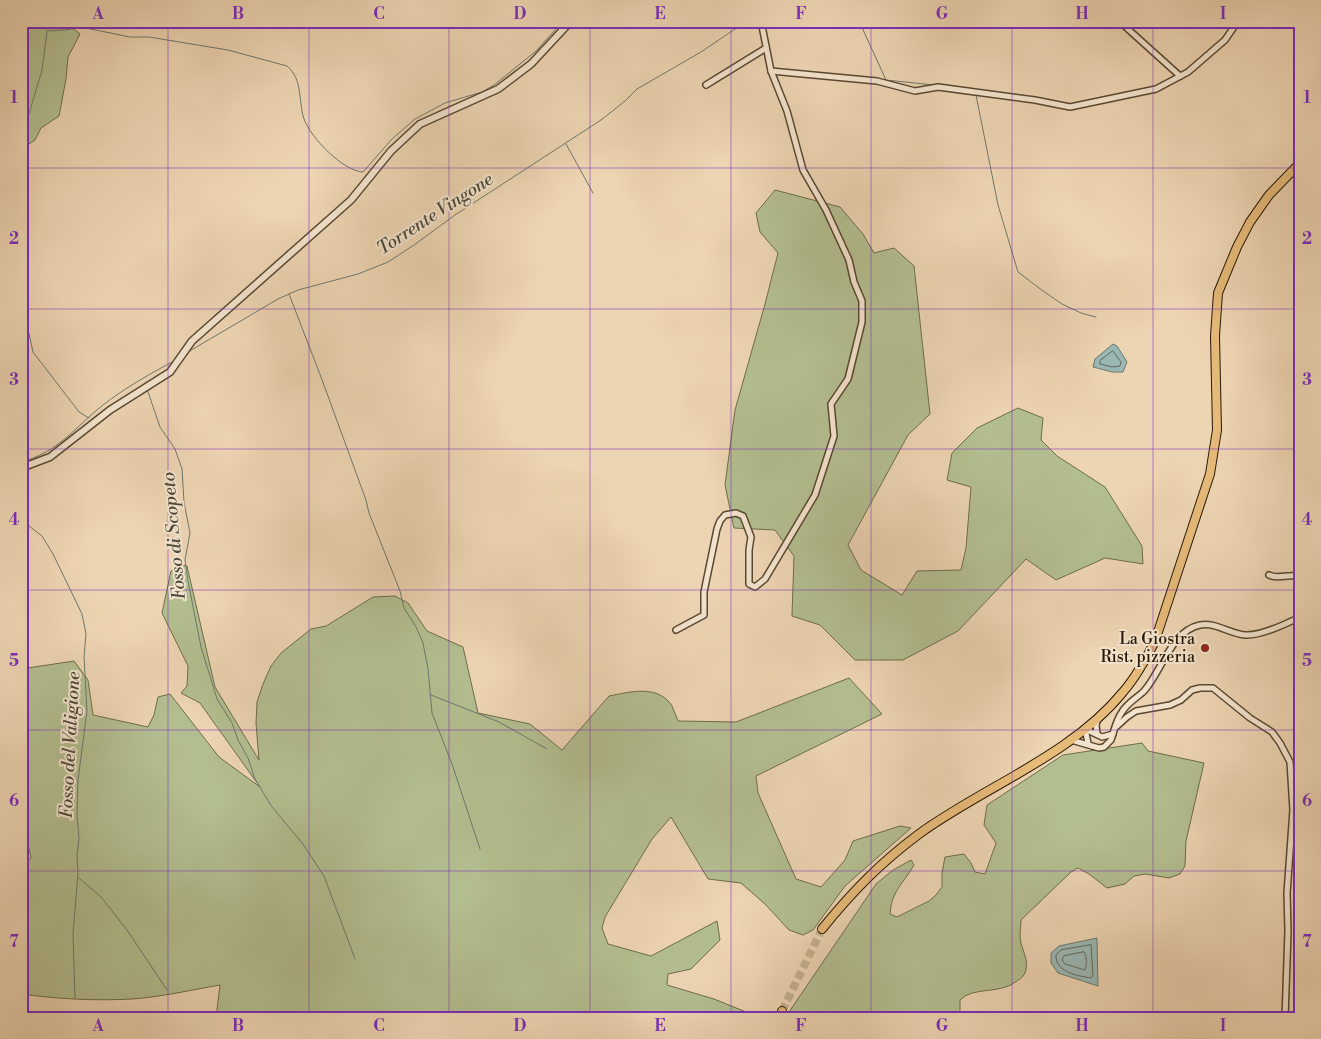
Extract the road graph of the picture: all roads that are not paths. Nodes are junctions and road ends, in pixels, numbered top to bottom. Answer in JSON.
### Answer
{"nodes":[{"id":1,"x":571,"y":21,"type":"edge"},
{"id":2,"x":761,"y":21,"type":"edge"},
{"id":3,"x":1119,"y":21,"type":"edge"},
{"id":4,"x":1238,"y":21,"type":"edge"},
{"id":5,"x":766,"y":48,"type":"junction"},
{"id":6,"x":771,"y":71,"type":"junction"},
{"id":7,"x":1180,"y":76,"type":"junction"},
{"id":8,"x":706,"y":85,"type":"dead end"},
{"id":9,"x":1300,"y":163,"type":"edge"},
{"id":10,"x":21,"y":468,"type":"edge"},
{"id":11,"x":1269,"y":575,"type":"dead end"},
{"id":12,"x":1300,"y":577,"type":"edge"},
{"id":13,"x":1300,"y":618,"type":"edge"},
{"id":14,"x":676,"y":630,"type":"dead end"},
{"id":15,"x":1098,"y":718,"type":"junction"},
{"id":16,"x":1116,"y":727,"type":"junction"},
{"id":17,"x":1085,"y":729,"type":"junction"},
{"id":18,"x":1097,"y":734,"type":"junction"},
{"id":19,"x":1113,"y":734,"type":"junction"},
{"id":20,"x":1070,"y":740,"type":"junction"},
{"id":21,"x":1088,"y":743,"type":"junction"},
{"id":22,"x":1293,"y":810,"type":"junction"},
{"id":23,"x":1300,"y":811,"type":"edge"},
{"id":24,"x":822,"y":930,"type":"tunnel mouth"},
{"id":25,"x":1285,"y":1018,"type":"edge"}],
"edges":[{"from":1,"to":10,"type":"street"},
{"from":2,"to":5,"type":"street"},
{"from":3,"to":7,"type":"street"},
{"from":4,"to":7,"type":"street"},
{"from":5,"to":6,"type":"street"},
{"from":5,"to":8,"type":"street"},
{"from":6,"to":7,"type":"street"},
{"from":6,"to":14,"type":"street"},
{"from":9,"to":15,"type":"main road"},
{"from":11,"to":12,"type":"street"},
{"from":13,"to":16,"type":"street"},
{"from":15,"to":17,"type":"main road"},
{"from":15,"to":18,"type":"street"},
{"from":16,"to":19,"type":"street"},
{"from":16,"to":22,"type":"street"},
{"from":17,"to":18,"type":"street"},
{"from":17,"to":20,"type":"main road"},
{"from":17,"to":21,"type":"street"},
{"from":18,"to":19,"type":"street"},
{"from":19,"to":21,"type":"street"},
{"from":20,"to":21,"type":"street"},
{"from":20,"to":24,"type":"main road"},
{"from":22,"to":23,"type":"street"},
{"from":22,"to":25,"type":"street"}]}
